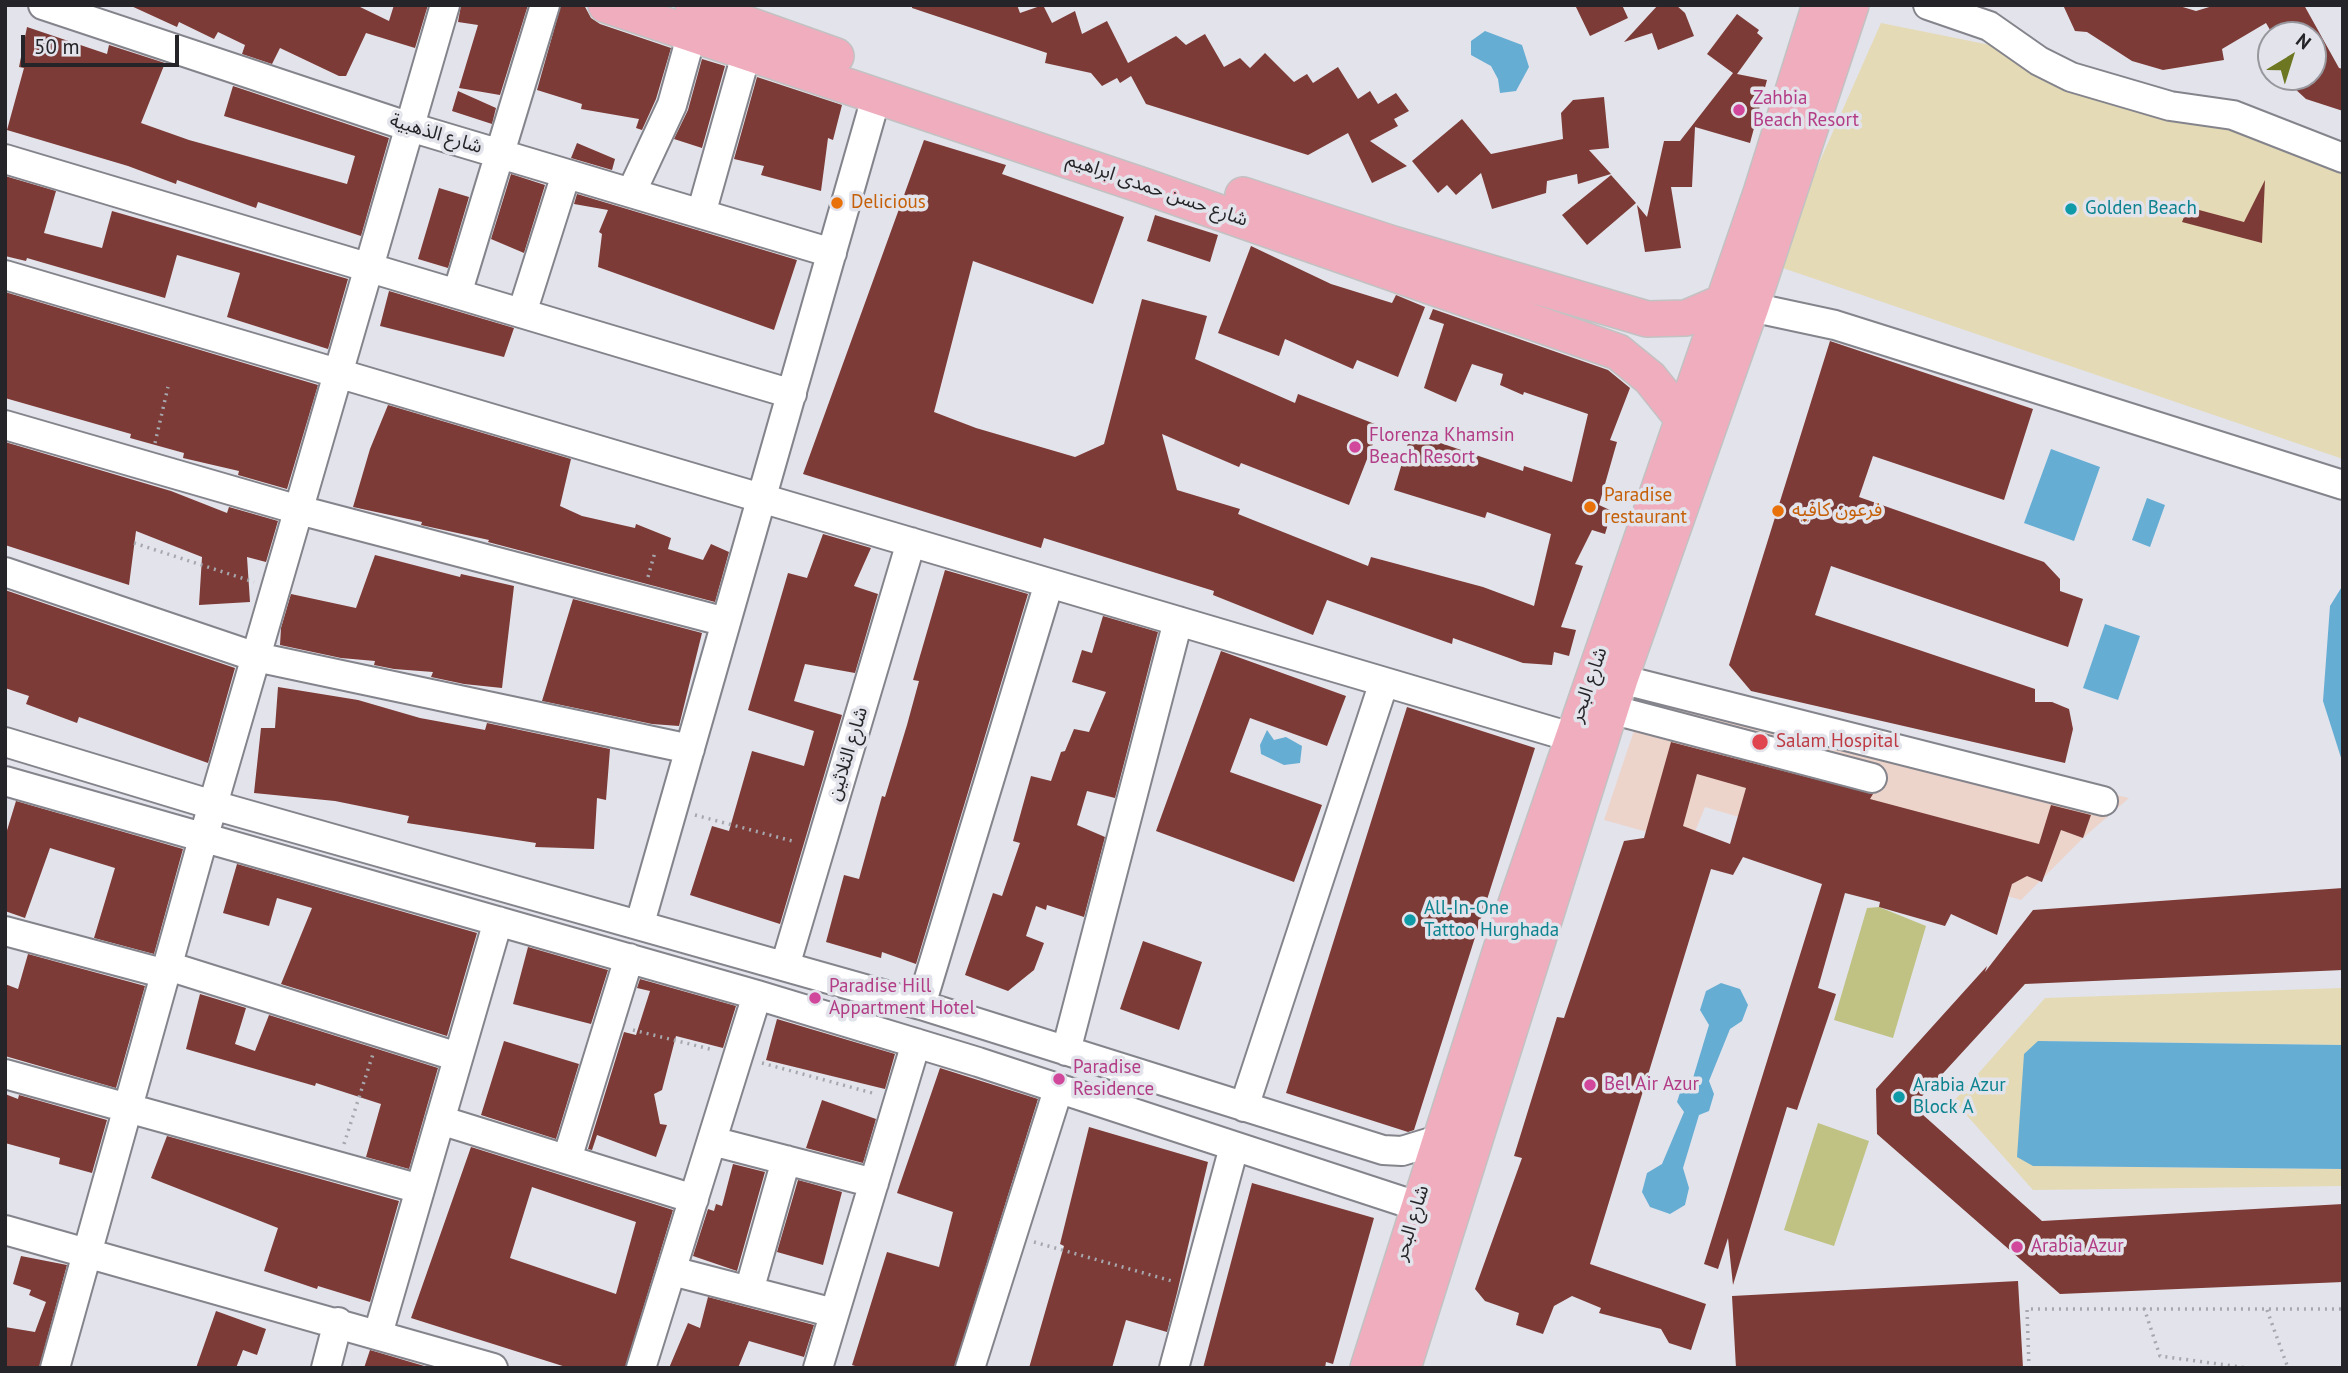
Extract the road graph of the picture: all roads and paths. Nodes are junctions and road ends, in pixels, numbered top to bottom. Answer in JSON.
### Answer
{"nodes":[{"id":1,"x":43,"y":5,"type":"edge"},
{"id":2,"x":445,"y":5,"type":"edge"},
{"id":3,"x":545,"y":5,"type":"edge"},
{"id":4,"x":607,"y":5,"type":"edge"},
{"id":5,"x":1820,"y":5,"type":"edge"},
{"id":6,"x":1851,"y":5,"type":"edge"},
{"id":7,"x":1928,"y":5,"type":"edge"},
{"id":8,"x":693,"y":19,"type":"edge"},
{"id":9,"x":747,"y":51,"type":"junction"},
{"id":10,"x":877,"y":94,"type":"junction"},
{"id":11,"x":410,"y":127,"type":"junction"},
{"id":12,"x":498,"y":153,"type":"junction"},
{"id":13,"x":2343,"y":158,"type":"edge"},
{"id":14,"x":5,"y":159,"type":"edge"},
{"id":15,"x":566,"y":174,"type":"junction"},
{"id":16,"x":631,"y":193,"type":"junction"},
{"id":17,"x":701,"y":214,"type":"junction"},
{"id":18,"x":832,"y":253,"type":"junction"},
{"id":19,"x":369,"y":268,"type":"junction"},
{"id":20,"x":5,"y":275,"type":"edge"},
{"id":21,"x":457,"y":294,"type":"junction"},
{"id":22,"x":1736,"y":305,"type":"junction"},
{"id":23,"x":522,"y":313,"type":"junction"},
{"id":24,"x":1628,"y":314,"type":"junction"},
{"id":25,"x":1618,"y":352,"type":"junction"},
{"id":26,"x":338,"y":373,"type":"junction"},
{"id":27,"x":168,"y":387,"type":"dead end"},
{"id":28,"x":792,"y":394,"type":"junction"},
{"id":29,"x":1682,"y":418,"type":"junction"},
{"id":30,"x":5,"y":425,"type":"edge"},
{"id":31,"x":149,"y":466,"type":"junction"},
{"id":32,"x":2343,"y":485,"type":"edge"},
{"id":33,"x":762,"y":498,"type":"junction"},
{"id":34,"x":299,"y":510,"type":"junction"},
{"id":35,"x":911,"y":542,"type":"junction"},
{"id":36,"x":134,"y":543,"type":"dead end"},
{"id":37,"x":5,"y":572,"type":"edge"},
{"id":38,"x":1049,"y":583,"type":"junction"},
{"id":39,"x":276,"y":589,"type":"junction"},
{"id":40,"x":1178,"y":621,"type":"junction"},
{"id":41,"x":726,"y":622,"type":"junction"},
{"id":42,"x":256,"y":657,"type":"junction"},
{"id":43,"x":1384,"y":682,"type":"junction"},
{"id":44,"x":1615,"y":694,"type":"junction"},
{"id":45,"x":1571,"y":737,"type":"junction"},
{"id":46,"x":5,"y":742,"type":"edge"},
{"id":47,"x":690,"y":748,"type":"junction"},
{"id":48,"x":1872,"y":778,"type":"dead end"},
{"id":49,"x":5,"y":781,"type":"edge"},
{"id":50,"x":2103,"y":801,"type":"dead end"},
{"id":51,"x":213,"y":805,"type":"junction"},
{"id":52,"x":673,"y":809,"type":"junction"},
{"id":53,"x":203,"y":839,"type":"junction"},
{"id":54,"x":820,"y":849,"type":"junction"},
{"id":55,"x":583,"y":907,"type":"junction"},
{"id":56,"x":498,"y":921,"type":"junction"},
{"id":57,"x":640,"y":923,"type":"junction"},
{"id":58,"x":5,"y":931,"type":"edge"},
{"id":59,"x":571,"y":942,"type":"junction"},
{"id":60,"x":629,"y":958,"type":"junction"},
{"id":61,"x":785,"y":966,"type":"junction"},
{"id":62,"x":167,"y":970,"type":"junction"},
{"id":63,"x":757,"y":995,"type":"junction"},
{"id":64,"x":921,"y":1005,"type":"junction"},
{"id":65,"x":609,"y":1024,"type":"junction"},
{"id":66,"x":990,"y":1027,"type":"junction"},
{"id":67,"x":380,"y":1032,"type":"junction"},
{"id":68,"x":916,"y":1043,"type":"junction"},
{"id":69,"x":1066,"y":1051,"type":"junction"},
{"id":70,"x":738,"y":1056,"type":"junction"},
{"id":71,"x":458,"y":1057,"type":"junction"},
{"id":72,"x":978,"y":1062,"type":"junction"},
{"id":73,"x":5,"y":1074,"type":"edge"},
{"id":74,"x":1058,"y":1090,"type":"junction"},
{"id":75,"x":1244,"y":1107,"type":"junction"},
{"id":76,"x":128,"y":1109,"type":"junction"},
{"id":77,"x":896,"y":1111,"type":"junction"},
{"id":78,"x":440,"y":1120,"type":"junction"},
{"id":79,"x":1438,"y":1140,"type":"junction"},
{"id":80,"x":712,"y":1141,"type":"junction"},
{"id":81,"x":1352,"y":1141,"type":"junction"},
{"id":82,"x":1234,"y":1147,"type":"junction"},
{"id":83,"x":567,"y":1159,"type":"junction"},
{"id":84,"x":786,"y":1160,"type":"junction"},
{"id":85,"x":337,"y":1166,"type":"junction"},
{"id":86,"x":874,"y":1183,"type":"junction"},
{"id":87,"x":1345,"y":1183,"type":"junction"},
{"id":88,"x":420,"y":1189,"type":"junction"},
{"id":89,"x":694,"y":1199,"type":"junction"},
{"id":90,"x":1417,"y":1206,"type":"junction"},
{"id":91,"x":5,"y":1230,"type":"edge"},
{"id":92,"x":1012,"y":1235,"type":"junction"},
{"id":93,"x":88,"y":1253,"type":"junction"},
{"id":94,"x":672,"y":1270,"type":"junction"},
{"id":95,"x":1196,"y":1287,"type":"junction"},
{"id":96,"x":749,"y":1291,"type":"junction"},
{"id":97,"x":2144,"y":1308,"type":"junction"},
{"id":98,"x":2343,"y":1309,"type":"edge"},
{"id":99,"x":2267,"y":1310,"type":"junction"},
{"id":100,"x":834,"y":1313,"type":"junction"},
{"id":101,"x":338,"y":1322,"type":"junction"},
{"id":102,"x":377,"y":1334,"type":"junction"},
{"id":103,"x":55,"y":1368,"type":"edge"},
{"id":104,"x":326,"y":1368,"type":"edge"},
{"id":105,"x":493,"y":1368,"type":"edge"},
{"id":106,"x":641,"y":1368,"type":"edge"},
{"id":107,"x":818,"y":1368,"type":"edge"},
{"id":108,"x":970,"y":1368,"type":"edge"},
{"id":109,"x":1174,"y":1368,"type":"edge"},
{"id":110,"x":1368,"y":1368,"type":"edge"},
{"id":111,"x":1403,"y":1368,"type":"edge"},
{"id":112,"x":2029,"y":1368,"type":"edge"},
{"id":113,"x":2248,"y":1368,"type":"edge"},
{"id":114,"x":2288,"y":1368,"type":"edge"}],
"edges":[{"from":1,"to":11,"type":"street","name":"شارع الذهبية"},
{"from":2,"to":11,"type":"street"},
{"from":3,"to":12,"type":"street"},
{"from":4,"to":8,"type":"main road","name":"شارع حسن حمدى ابراهيم"},
{"from":5,"to":22,"type":"main road","name":"شارع البحر"},
{"from":6,"to":22,"type":"main road","name":"شارع البحر"},
{"from":7,"to":13,"type":"street"},
{"from":8,"to":9,"type":"main road","name":"شارع حسن حمدى ابراهيم"},
{"from":8,"to":16,"type":"street"},
{"from":8,"to":24,"type":"main road","name":"شارع حسن حمدى ابراهيم"},
{"from":9,"to":10,"type":"main road","name":"شارع حسن حمدى ابراهيم"},
{"from":9,"to":17,"type":"street"},
{"from":10,"to":18,"type":"street"},
{"from":10,"to":25,"type":"main road","name":"شارع حسن حمدى ابراهيم"},
{"from":11,"to":12,"type":"street","name":"شارع الذهبية"},
{"from":11,"to":19,"type":"street"},
{"from":12,"to":15,"type":"street","name":"شارع الذهبية"},
{"from":12,"to":21,"type":"street"},
{"from":14,"to":19,"type":"street"},
{"from":15,"to":16,"type":"street","name":"شارع الذهبية"},
{"from":15,"to":23,"type":"street"},
{"from":16,"to":17,"type":"street","name":"شارع الذهبية"},
{"from":17,"to":18,"type":"street","name":"شارع الذهبية"},
{"from":18,"to":28,"type":"street"},
{"from":19,"to":21,"type":"street"},
{"from":19,"to":26,"type":"street"},
{"from":20,"to":26,"type":"street"},
{"from":21,"to":23,"type":"street"},
{"from":22,"to":24,"type":"main road","name":"شارع حسن حمدى ابراهيم"},
{"from":22,"to":29,"type":"main road","name":"شارع البحر"},
{"from":22,"to":32,"type":"street"},
{"from":22,"to":44,"type":"main road","name":"شارع البحر"},
{"from":23,"to":28,"type":"street"},
{"from":24,"to":25,"type":"main road"},
{"from":25,"to":29,"type":"main road","name":"شارع حسن حمدى ابراهيم"},
{"from":26,"to":33,"type":"street"},
{"from":26,"to":34,"type":"street"},
{"from":27,"to":31,"type":"path"},
{"from":28,"to":33,"type":"street"},
{"from":29,"to":45,"type":"main road","name":"شارع البحر"},
{"from":30,"to":31,"type":"street"},
{"from":31,"to":34,"type":"street"},
{"from":33,"to":35,"type":"street"},
{"from":33,"to":41,"type":"street"},
{"from":34,"to":39,"type":"street"},
{"from":34,"to":41,"type":"street"},
{"from":35,"to":38,"type":"street"},
{"from":35,"to":54,"type":"street","name":"شارع الثلاثين"},
{"from":36,"to":39,"type":"path"},
{"from":37,"to":42,"type":"street"},
{"from":38,"to":40,"type":"street"},
{"from":38,"to":64,"type":"street"},
{"from":39,"to":42,"type":"street"},
{"from":40,"to":43,"type":"street"},
{"from":40,"to":69,"type":"street"},
{"from":41,"to":47,"type":"street"},
{"from":42,"to":47,"type":"street"},
{"from":42,"to":51,"type":"street"},
{"from":43,"to":45,"type":"street"},
{"from":43,"to":75,"type":"street"},
{"from":44,"to":48,"type":"street"},
{"from":44,"to":50,"type":"street"},
{"from":44,"to":111,"type":"main road","name":"شارع البحر"},
{"from":45,"to":79,"type":"main road","name":"شارع البحر"},
{"from":46,"to":51,"type":"street"},
{"from":47,"to":52,"type":"street"},
{"from":49,"to":53,"type":"street"},
{"from":51,"to":53,"type":"street"},
{"from":51,"to":55,"type":"street"},
{"from":52,"to":54,"type":"path"},
{"from":52,"to":57,"type":"street"},
{"from":53,"to":56,"type":"street"},
{"from":53,"to":62,"type":"street"},
{"from":54,"to":61,"type":"street","name":"شارع الثلاثين"},
{"from":55,"to":57,"type":"street"},
{"from":55,"to":59,"type":"street"},
{"from":56,"to":59,"type":"street"},
{"from":56,"to":71,"type":"street"},
{"from":57,"to":61,"type":"street"},
{"from":58,"to":62,"type":"street"},
{"from":59,"to":60,"type":"street"},
{"from":60,"to":63,"type":"street"},
{"from":60,"to":65,"type":"street"},
{"from":61,"to":64,"type":"street"},
{"from":62,"to":67,"type":"street"},
{"from":62,"to":76,"type":"street"},
{"from":63,"to":68,"type":"street"},
{"from":63,"to":70,"type":"street"},
{"from":64,"to":66,"type":"street"},
{"from":65,"to":70,"type":"path"},
{"from":65,"to":83,"type":"street"},
{"from":66,"to":69,"type":"street"},
{"from":66,"to":72,"type":"street"},
{"from":67,"to":71,"type":"street"},
{"from":67,"to":85,"type":"path"},
{"from":68,"to":72,"type":"street"},
{"from":68,"to":77,"type":"street"},
{"from":69,"to":75,"type":"street"},
{"from":70,"to":77,"type":"path"},
{"from":70,"to":80,"type":"street"},
{"from":71,"to":78,"type":"street"},
{"from":72,"to":74,"type":"street"},
{"from":73,"to":76,"type":"street"},
{"from":74,"to":82,"type":"street"},
{"from":74,"to":92,"type":"street"},
{"from":75,"to":81,"type":"street"},
{"from":76,"to":85,"type":"street"},
{"from":76,"to":93,"type":"street"},
{"from":77,"to":86,"type":"street"},
{"from":78,"to":83,"type":"street"},
{"from":78,"to":88,"type":"street"},
{"from":79,"to":81,"type":"street"},
{"from":79,"to":90,"type":"main road","name":"شارع البحر"},
{"from":80,"to":84,"type":"street"},
{"from":80,"to":89,"type":"street"},
{"from":81,"to":87,"type":"street"},
{"from":82,"to":87,"type":"street"},
{"from":82,"to":95,"type":"street"},
{"from":83,"to":89,"type":"street"},
{"from":84,"to":86,"type":"street"},
{"from":84,"to":96,"type":"street"},
{"from":85,"to":88,"type":"street"},
{"from":86,"to":100,"type":"street"},
{"from":87,"to":90,"type":"street"},
{"from":88,"to":102,"type":"street"},
{"from":89,"to":94,"type":"street"},
{"from":90,"to":110,"type":"main road","name":"شارع البحر"},
{"from":91,"to":93,"type":"street"},
{"from":92,"to":95,"type":"path"},
{"from":92,"to":108,"type":"street"},
{"from":93,"to":101,"type":"street"},
{"from":93,"to":103,"type":"street"},
{"from":94,"to":96,"type":"street"},
{"from":94,"to":106,"type":"street"},
{"from":95,"to":109,"type":"street"},
{"from":96,"to":100,"type":"street"},
{"from":97,"to":99,"type":"path"},
{"from":97,"to":112,"type":"path"},
{"from":97,"to":113,"type":"path"},
{"from":98,"to":99,"type":"path"},
{"from":99,"to":114,"type":"path"},
{"from":100,"to":107,"type":"street"},
{"from":101,"to":102,"type":"street"},
{"from":101,"to":104,"type":"street"},
{"from":102,"to":105,"type":"street"}]}
